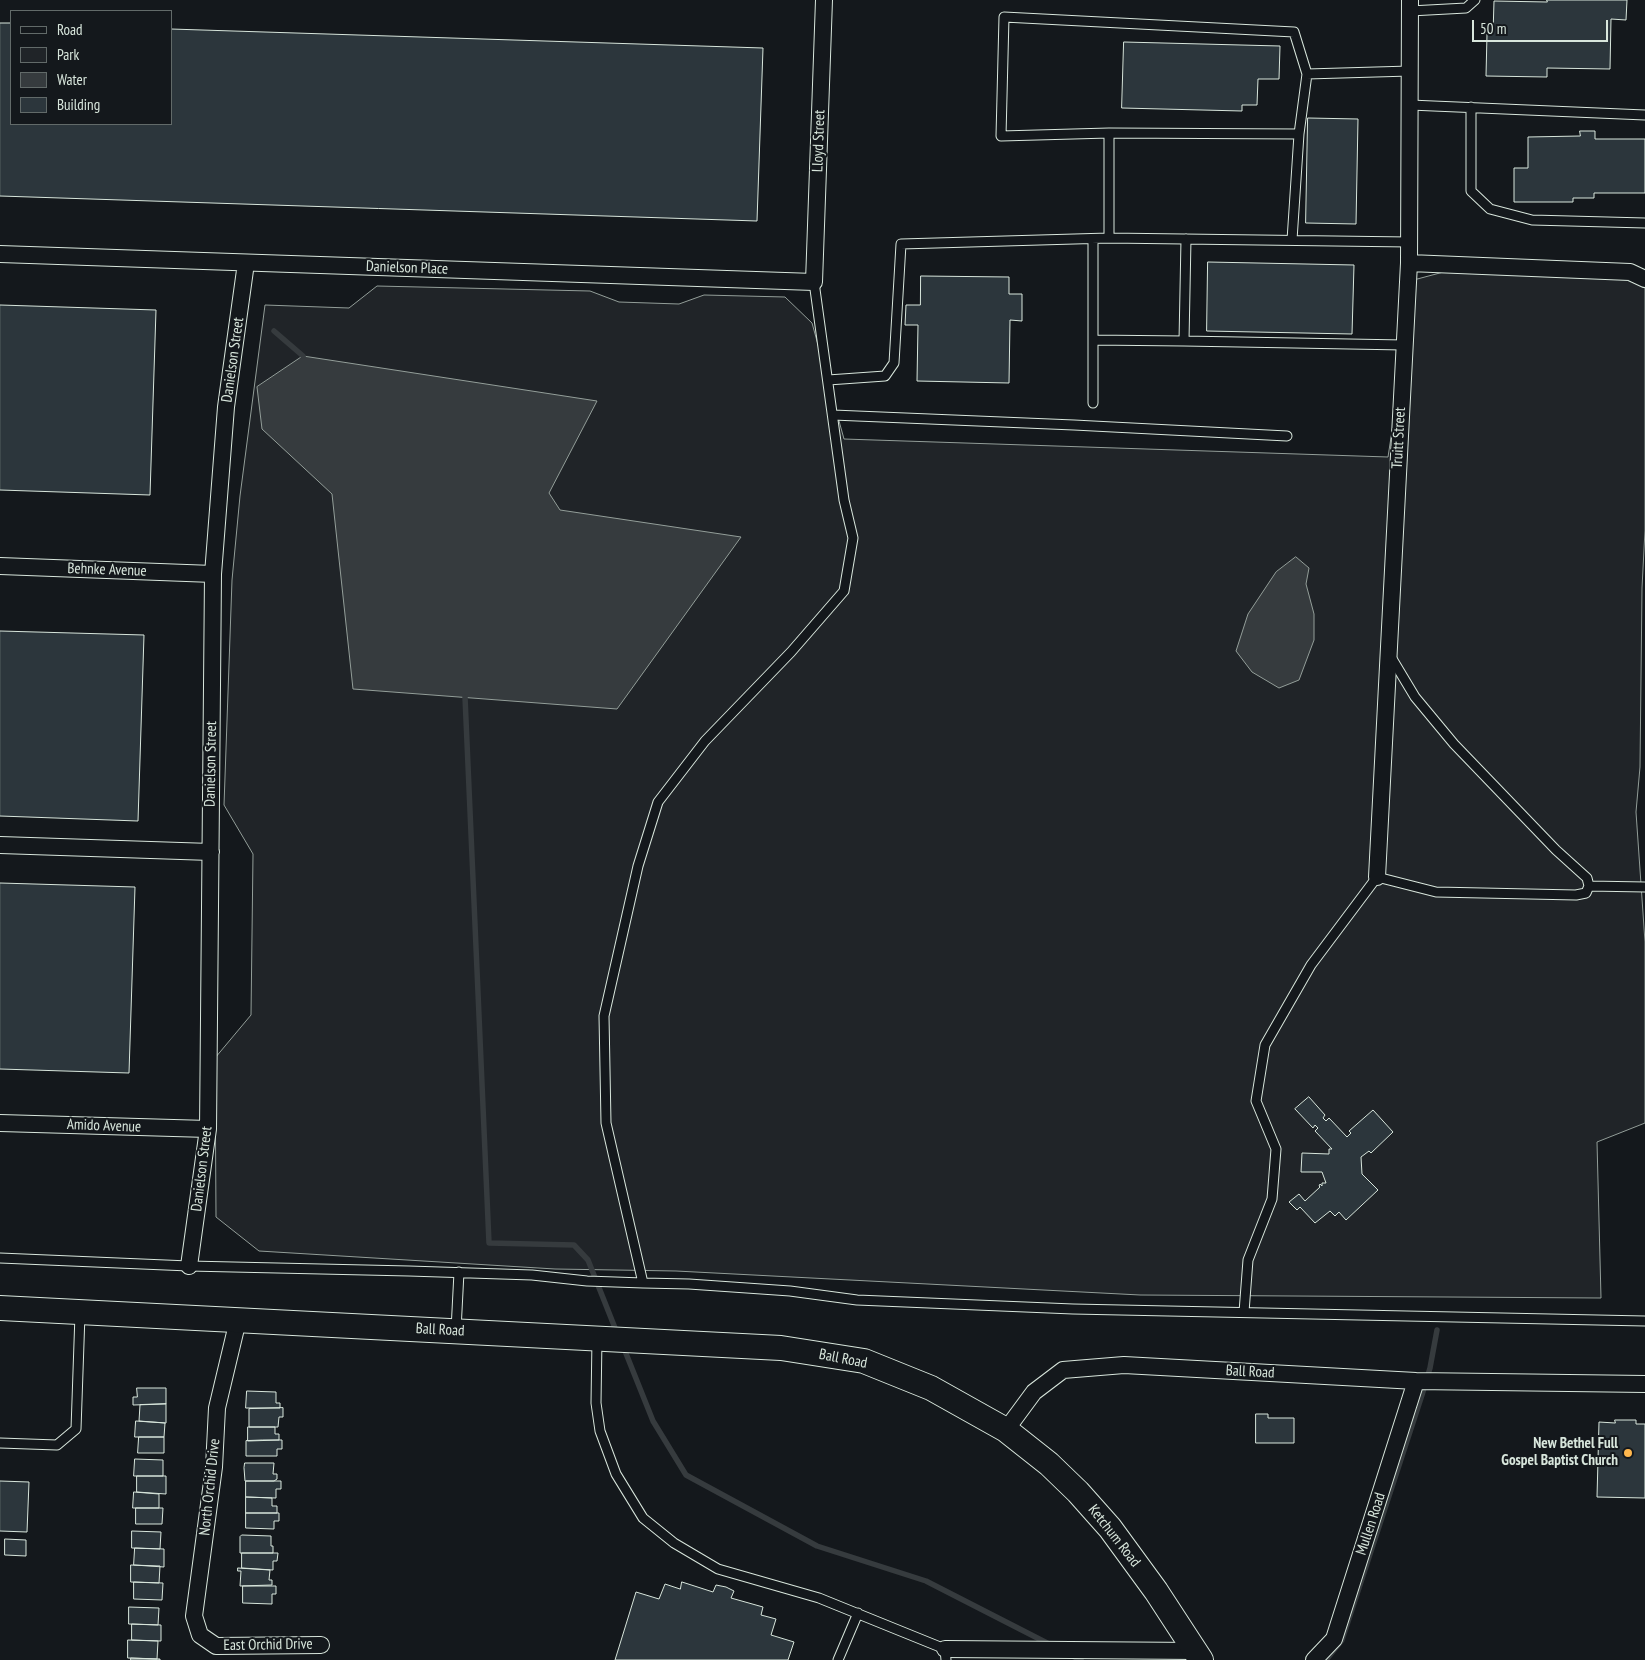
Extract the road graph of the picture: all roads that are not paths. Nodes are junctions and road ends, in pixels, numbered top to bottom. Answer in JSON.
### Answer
{"nodes":[{"id":1,"x":824,"y":0,"type":"edge"},
{"id":2,"x":1475,"y":0,"type":"edge"},
{"id":3,"x":1410,"y":5,"type":"edge"},
{"id":4,"x":1410,"y":71,"type":"junction"},
{"id":5,"x":1307,"y":74,"type":"junction"},
{"id":6,"x":1410,"y":105,"type":"junction"},
{"id":7,"x":1471,"y":107,"type":"junction"},
{"id":8,"x":1645,"y":115,"type":"edge"},
{"id":9,"x":1109,"y":133,"type":"junction"},
{"id":10,"x":1299,"y":134,"type":"junction"},
{"id":11,"x":1645,"y":223,"type":"edge"},
{"id":12,"x":1109,"y":238,"type":"junction"},
{"id":13,"x":1093,"y":239,"type":"junction"},
{"id":14,"x":1186,"y":239,"type":"junction"},
{"id":15,"x":1292,"y":240,"type":"junction"},
{"id":16,"x":1409,"y":242,"type":"junction"},
{"id":17,"x":0,"y":254,"type":"edge"},
{"id":18,"x":246,"y":263,"type":"junction"},
{"id":19,"x":1409,"y":263,"type":"junction"},
{"id":20,"x":1645,"y":279,"type":"edge"},
{"id":21,"x":814,"y":282,"type":"junction"},
{"id":22,"x":1093,"y":340,"type":"junction"},
{"id":23,"x":1184,"y":341,"type":"junction"},
{"id":24,"x":1404,"y":345,"type":"junction"},
{"id":25,"x":828,"y":380,"type":"junction"},
{"id":26,"x":1093,"y":403,"type":"dead end"},
{"id":27,"x":833,"y":415,"type":"junction"},
{"id":28,"x":1287,"y":436,"type":"dead end"},
{"id":29,"x":0,"y":566,"type":"edge"},
{"id":30,"x":213,"y":574,"type":"junction"},
{"id":31,"x":1389,"y":654,"type":"junction"},
{"id":32,"x":0,"y":845,"type":"edge"},
{"id":33,"x":210,"y":852,"type":"junction"},
{"id":34,"x":1377,"y":877,"type":"junction"},
{"id":35,"x":1589,"y":886,"type":"junction"},
{"id":36,"x":1645,"y":887,"type":"edge"},
{"id":37,"x":0,"y":1123,"type":"edge"},
{"id":38,"x":208,"y":1129,"type":"junction"},
{"id":39,"x":0,"y":1258,"type":"edge"},
{"id":40,"x":189,"y":1266,"type":"junction"},
{"id":41,"x":459,"y":1272,"type":"junction"},
{"id":42,"x":643,"y":1283,"type":"junction"},
{"id":43,"x":0,"y":1308,"type":"edge"},
{"id":44,"x":80,"y":1312,"type":"junction"},
{"id":45,"x":1244,"y":1312,"type":"junction"},
{"id":46,"x":238,"y":1320,"type":"junction"},
{"id":47,"x":1645,"y":1321,"type":"edge"},
{"id":48,"x":456,"y":1331,"type":"junction"},
{"id":49,"x":601,"y":1338,"type":"junction"},
{"id":50,"x":1416,"y":1381,"type":"junction"},
{"id":51,"x":1645,"y":1384,"type":"edge"},
{"id":52,"x":1006,"y":1430,"type":"junction"},
{"id":53,"x":0,"y":1443,"type":"edge"},
{"id":54,"x":858,"y":1613,"type":"junction"},
{"id":55,"x":321,"y":1644,"type":"dead end"},
{"id":56,"x":216,"y":1646,"type":"joint"},
{"id":57,"x":946,"y":1654,"type":"edge"},
{"id":58,"x":1199,"y":1655,"type":"edge"},
{"id":59,"x":838,"y":1660,"type":"edge"},
{"id":60,"x":1314,"y":1660,"type":"edge"}],
"edges":[{"from":1,"to":21,"type":"street","name":"Lloyd Street"},
{"from":2,"to":3,"type":"lane"},
{"from":3,"to":4,"type":"street","name":"Truitt Street"},
{"from":4,"to":5,"type":"lane"},
{"from":4,"to":6,"type":"street","name":"Truitt Street"},
{"from":5,"to":9,"type":"lane"},
{"from":5,"to":10,"type":"lane"},
{"from":6,"to":7,"type":"lane"},
{"from":6,"to":16,"type":"street","name":"Truitt Street"},
{"from":7,"to":8,"type":"lane"},
{"from":7,"to":11,"type":"lane"},
{"from":9,"to":10,"type":"lane"},
{"from":9,"to":12,"type":"lane"},
{"from":10,"to":15,"type":"lane"},
{"from":12,"to":13,"type":"lane"},
{"from":12,"to":14,"type":"lane"},
{"from":13,"to":22,"type":"lane"},
{"from":13,"to":25,"type":"lane"},
{"from":14,"to":15,"type":"lane"},
{"from":14,"to":23,"type":"lane"},
{"from":15,"to":16,"type":"lane"},
{"from":16,"to":19,"type":"street","name":"Truitt Street"},
{"from":17,"to":18,"type":"street","name":"Danielson Place"},
{"from":18,"to":21,"type":"street","name":"Danielson Place"},
{"from":18,"to":30,"type":"street","name":"Danielson Street"},
{"from":19,"to":20,"type":"street"},
{"from":19,"to":24,"type":"street","name":"Truitt Street"},
{"from":21,"to":25,"type":"lane"},
{"from":22,"to":23,"type":"lane"},
{"from":22,"to":26,"type":"lane"},
{"from":23,"to":24,"type":"lane"},
{"from":24,"to":31,"type":"street","name":"Truitt Street"},
{"from":25,"to":27,"type":"lane"},
{"from":27,"to":28,"type":"lane"},
{"from":27,"to":42,"type":"lane"},
{"from":29,"to":30,"type":"street","name":"Behnke Avenue"},
{"from":30,"to":33,"type":"street","name":"Danielson Street"},
{"from":31,"to":34,"type":"street","name":"Truitt Street"},
{"from":31,"to":35,"type":"lane"},
{"from":32,"to":33,"type":"street"},
{"from":33,"to":38,"type":"street","name":"Danielson Street"},
{"from":34,"to":35,"type":"lane"},
{"from":34,"to":45,"type":"lane"},
{"from":35,"to":36,"type":"lane"},
{"from":37,"to":38,"type":"street","name":"Amido Avenue"},
{"from":38,"to":40,"type":"street","name":"Danielson Street"},
{"from":39,"to":40,"type":"lane"},
{"from":40,"to":41,"type":"lane"},
{"from":41,"to":42,"type":"lane"},
{"from":41,"to":48,"type":"lane"},
{"from":42,"to":45,"type":"lane"},
{"from":43,"to":44,"type":"main road","name":"Ball Road"},
{"from":44,"to":46,"type":"main road","name":"Ball Road"},
{"from":44,"to":53,"type":"lane"},
{"from":45,"to":47,"type":"lane"},
{"from":46,"to":48,"type":"main road","name":"Ball Road"},
{"from":46,"to":56,"type":"street","name":"North Orchid Drive"},
{"from":48,"to":49,"type":"main road","name":"Ball Road"},
{"from":49,"to":52,"type":"main road","name":"Ball Road"},
{"from":49,"to":54,"type":"lane"},
{"from":50,"to":51,"type":"street","name":"Ball Road"},
{"from":50,"to":52,"type":"street","name":"Ball Road"},
{"from":50,"to":60,"type":"street","name":"Mullen Road"},
{"from":52,"to":58,"type":"main road","name":"Ketchum Road"},
{"from":54,"to":57,"type":"lane"},
{"from":54,"to":59,"type":"lane"},
{"from":55,"to":56,"type":"street","name":"East Orchid Drive"},
{"from":57,"to":58,"type":"street"}]}
